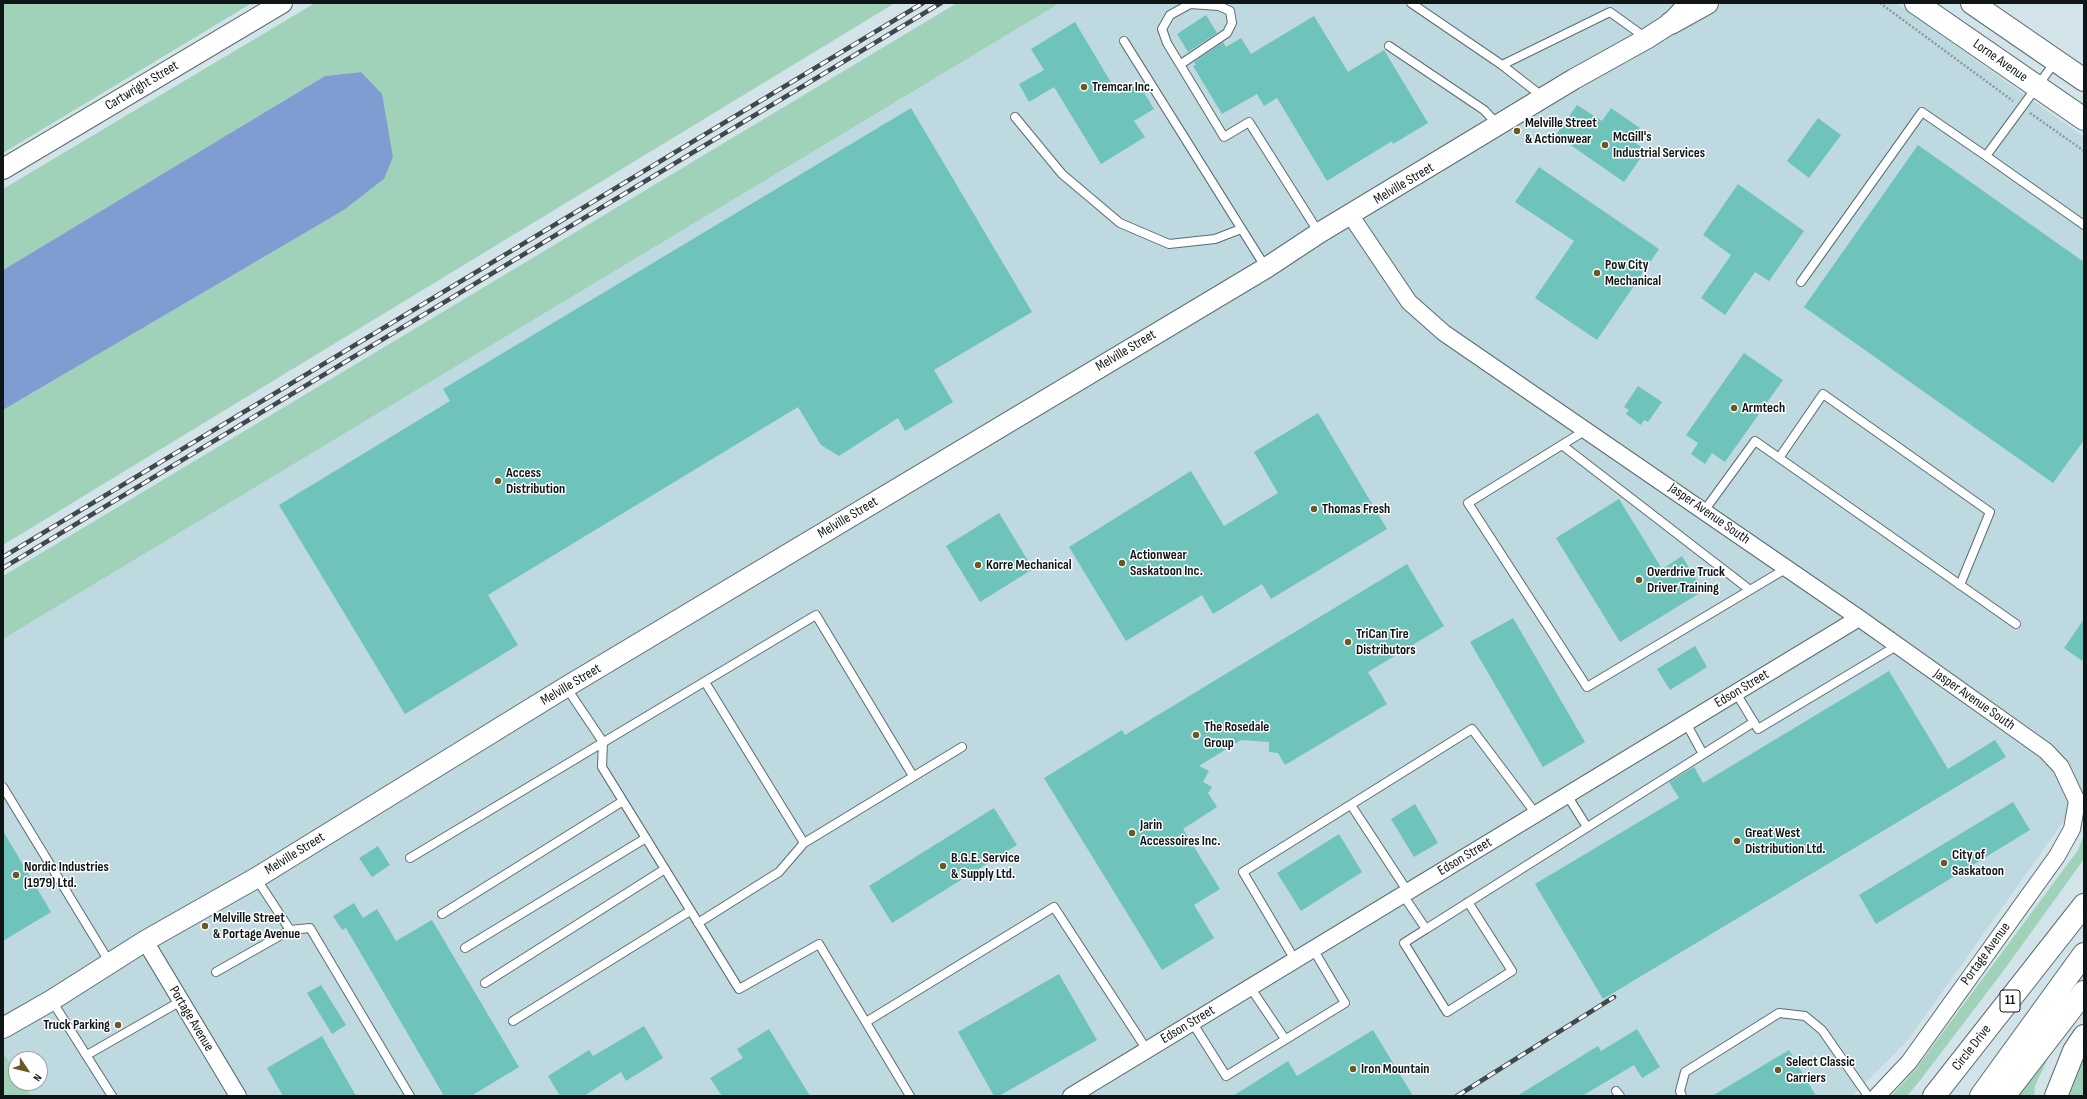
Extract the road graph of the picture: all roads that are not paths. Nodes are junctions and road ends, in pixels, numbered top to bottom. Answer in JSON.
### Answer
{"nodes":[{"id":1,"x":282,"y":3,"type":"edge"},
{"id":2,"x":1411,"y":3,"type":"edge"},
{"id":3,"x":1690,"y":3,"type":"edge"},
{"id":4,"x":1707,"y":3,"type":"edge"},
{"id":5,"x":1916,"y":3,"type":"edge"},
{"id":6,"x":1972,"y":3,"type":"edge"},
{"id":7,"x":1671,"y":24,"type":"junction"},
{"id":8,"x":1646,"y":39,"type":"junction"},
{"id":9,"x":1124,"y":41,"type":"dead end"},
{"id":10,"x":1388,"y":46,"type":"dead end"},
{"id":11,"x":2056,"y":61,"type":"junction"},
{"id":12,"x":1181,"y":64,"type":"junction"},
{"id":13,"x":1502,"y":66,"type":"junction"},
{"id":14,"x":2084,"y":80,"type":"edge"},
{"id":15,"x":2037,"y":87,"type":"junction"},
{"id":16,"x":1545,"y":98,"type":"junction"},
{"id":17,"x":1015,"y":118,"type":"dead end"},
{"id":18,"x":2084,"y":119,"type":"edge"},
{"id":19,"x":1499,"y":126,"type":"junction"},
{"id":20,"x":1986,"y":156,"type":"junction"},
{"id":21,"x":3,"y":169,"type":"edge"},
{"id":22,"x":1351,"y":216,"type":"junction"},
{"id":23,"x":2084,"y":225,"type":"edge"},
{"id":24,"x":1241,"y":229,"type":"junction"},
{"id":25,"x":1319,"y":233,"type":"junction"},
{"id":26,"x":1266,"y":268,"type":"junction"},
{"id":27,"x":1801,"y":282,"type":"dead end"},
{"id":28,"x":1586,"y":430,"type":"junction"},
{"id":29,"x":1562,"y":445,"type":"junction"},
{"id":30,"x":1779,"y":458,"type":"junction"},
{"id":31,"x":1704,"y":511,"type":"junction"},
{"id":32,"x":1787,"y":568,"type":"junction"},
{"id":33,"x":1960,"y":585,"type":"junction"},
{"id":34,"x":1750,"y":590,"type":"junction"},
{"id":35,"x":1859,"y":618,"type":"junction"},
{"id":36,"x":2016,"y":624,"type":"dead end"},
{"id":37,"x":1898,"y":645,"type":"junction"},
{"id":38,"x":705,"y":682,"type":"junction"},
{"id":39,"x":566,"y":688,"type":"junction"},
{"id":40,"x":1736,"y":693,"type":"junction"},
{"id":41,"x":1754,"y":722,"type":"junction"},
{"id":42,"x":1686,"y":723,"type":"junction"},
{"id":43,"x":602,"y":742,"type":"junction"},
{"id":44,"x":962,"y":747,"type":"dead end"},
{"id":45,"x":1702,"y":754,"type":"junction"},
{"id":46,"x":913,"y":776,"type":"junction"},
{"id":47,"x":3,"y":787,"type":"edge"},
{"id":48,"x":1567,"y":795,"type":"junction"},
{"id":49,"x":624,"y":801,"type":"junction"},
{"id":50,"x":2077,"y":801,"type":"joint"},
{"id":51,"x":1350,"y":805,"type":"junction"},
{"id":52,"x":1536,"y":814,"type":"junction"},
{"id":53,"x":1587,"y":827,"type":"junction"},
{"id":54,"x":646,"y":838,"type":"junction"},
{"id":55,"x":804,"y":843,"type":"junction"},
{"id":56,"x":410,"y":858,"type":"dead end"},
{"id":57,"x":664,"y":869,"type":"junction"},
{"id":58,"x":256,"y":878,"type":"junction"},
{"id":59,"x":1406,"y":893,"type":"junction"},
{"id":60,"x":1468,"y":902,"type":"junction"},
{"id":61,"x":2084,"y":905,"type":"edge"},
{"id":62,"x":690,"y":911,"type":"junction"},
{"id":63,"x":442,"y":914,"type":"dead end"},
{"id":64,"x":698,"y":923,"type":"junction"},
{"id":65,"x":1426,"y":929,"type":"junction"},
{"id":66,"x":290,"y":930,"type":"junction"},
{"id":67,"x":145,"y":941,"type":"junction"},
{"id":68,"x":465,"y":948,"type":"dead end"},
{"id":69,"x":1313,"y":949,"type":"junction"},
{"id":70,"x":2084,"y":954,"type":"edge"},
{"id":71,"x":1294,"y":960,"type":"junction"},
{"id":72,"x":110,"y":964,"type":"junction"},
{"id":73,"x":216,"y":972,"type":"dead end"},
{"id":74,"x":485,"y":983,"type":"dead end"},
{"id":75,"x":1250,"y":987,"type":"junction"},
{"id":76,"x":2084,"y":992,"type":"edge"},
{"id":77,"x":52,"y":1000,"type":"junction"},
{"id":78,"x":181,"y":1001,"type":"junction"},
{"id":79,"x":513,"y":1022,"type":"dead end"},
{"id":80,"x":866,"y":1022,"type":"junction"},
{"id":81,"x":1192,"y":1022,"type":"junction"},
{"id":82,"x":3,"y":1028,"type":"edge"},
{"id":83,"x":2084,"y":1036,"type":"edge"},
{"id":84,"x":1286,"y":1040,"type":"junction"},
{"id":85,"x":1147,"y":1050,"type":"junction"},
{"id":86,"x":87,"y":1055,"type":"junction"},
{"id":87,"x":112,"y":1096,"type":"edge"},
{"id":88,"x":238,"y":1096,"type":"edge"},
{"id":89,"x":410,"y":1096,"type":"edge"},
{"id":90,"x":910,"y":1096,"type":"edge"},
{"id":91,"x":1071,"y":1096,"type":"edge"},
{"id":92,"x":1682,"y":1096,"type":"edge"},
{"id":93,"x":1868,"y":1096,"type":"edge"},
{"id":94,"x":1877,"y":1096,"type":"edge"},
{"id":95,"x":1934,"y":1096,"type":"edge"},
{"id":96,"x":1981,"y":1096,"type":"edge"},
{"id":97,"x":2004,"y":1096,"type":"edge"},
{"id":98,"x":2056,"y":1096,"type":"edge"}],
"edges":[{"from":1,"to":21,"type":"street","name":"Cartwright Street"},
{"from":2,"to":13,"type":"lane"},
{"from":3,"to":7,"type":"street","name":"Melville Street"},
{"from":4,"to":7,"type":"main road"},
{"from":5,"to":15,"type":"main road","name":"Lorne Avenue"},
{"from":6,"to":11,"type":"main road"},
{"from":7,"to":8,"type":"street","name":"Melville Street"},
{"from":8,"to":13,"type":"lane"},
{"from":8,"to":16,"type":"street","name":"Melville Street"},
{"from":9,"to":24,"type":"lane"},
{"from":10,"to":19,"type":"lane"},
{"from":11,"to":14,"type":"main road"},
{"from":11,"to":15,"type":"lane"},
{"from":12,"to":12,"type":"lane"},
{"from":12,"to":25,"type":"lane"},
{"from":13,"to":16,"type":"lane"},
{"from":15,"to":18,"type":"main road","name":"Lorne Avenue"},
{"from":15,"to":20,"type":"lane"},
{"from":16,"to":19,"type":"street","name":"Melville Street"},
{"from":17,"to":24,"type":"lane"},
{"from":19,"to":22,"type":"street","name":"Melville Street"},
{"from":20,"to":23,"type":"lane"},
{"from":20,"to":27,"type":"lane"},
{"from":22,"to":25,"type":"street","name":"Melville Street"},
{"from":22,"to":28,"type":"street","name":"Jasper Avenue South"},
{"from":24,"to":26,"type":"lane"},
{"from":25,"to":26,"type":"street","name":"Melville Street"},
{"from":26,"to":39,"type":"street","name":"Melville Street"},
{"from":28,"to":29,"type":"lane"},
{"from":28,"to":31,"type":"street","name":"Jasper Avenue South"},
{"from":29,"to":34,"type":"lane"},
{"from":29,"to":34,"type":"lane"},
{"from":30,"to":31,"type":"lane"},
{"from":30,"to":33,"type":"lane"},
{"from":30,"to":33,"type":"lane"},
{"from":31,"to":32,"type":"street","name":"Jasper Avenue South"},
{"from":32,"to":34,"type":"lane"},
{"from":32,"to":35,"type":"street","name":"Jasper Avenue South"},
{"from":33,"to":36,"type":"lane"},
{"from":35,"to":37,"type":"street","name":"Jasper Avenue South"},
{"from":35,"to":40,"type":"street","name":"Edson Street"},
{"from":37,"to":41,"type":"lane"},
{"from":37,"to":50,"type":"street","name":"Jasper Avenue South"},
{"from":38,"to":43,"type":"lane"},
{"from":38,"to":46,"type":"lane"},
{"from":38,"to":55,"type":"lane"},
{"from":39,"to":43,"type":"lane"},
{"from":39,"to":58,"type":"street","name":"Melville Street"},
{"from":40,"to":41,"type":"lane"},
{"from":40,"to":42,"type":"street","name":"Edson Street"},
{"from":41,"to":45,"type":"lane"},
{"from":42,"to":45,"type":"lane"},
{"from":42,"to":48,"type":"street","name":"Edson Street"},
{"from":43,"to":49,"type":"lane"},
{"from":43,"to":56,"type":"lane"},
{"from":44,"to":46,"type":"lane"},
{"from":45,"to":53,"type":"lane"},
{"from":46,"to":55,"type":"lane"},
{"from":47,"to":72,"type":"lane"},
{"from":48,"to":52,"type":"street","name":"Edson Street"},
{"from":48,"to":53,"type":"lane"},
{"from":49,"to":54,"type":"lane"},
{"from":49,"to":63,"type":"lane"},
{"from":50,"to":94,"type":"street","name":"Portage Avenue"},
{"from":51,"to":52,"type":"lane"},
{"from":51,"to":59,"type":"lane"},
{"from":51,"to":71,"type":"lane"},
{"from":52,"to":59,"type":"street","name":"Edson Street"},
{"from":53,"to":60,"type":"lane"},
{"from":54,"to":57,"type":"lane"},
{"from":54,"to":68,"type":"lane"},
{"from":55,"to":64,"type":"lane"},
{"from":57,"to":62,"type":"lane"},
{"from":57,"to":74,"type":"lane"},
{"from":58,"to":66,"type":"lane"},
{"from":58,"to":67,"type":"street","name":"Melville Street"},
{"from":59,"to":65,"type":"lane"},
{"from":59,"to":69,"type":"street","name":"Edson Street"},
{"from":60,"to":65,"type":"lane"},
{"from":60,"to":65,"type":"lane"},
{"from":61,"to":95,"type":"main road","name":"Circle Drive","number":"11"},
{"from":62,"to":64,"type":"lane"},
{"from":62,"to":79,"type":"lane"},
{"from":64,"to":80,"type":"lane"},
{"from":66,"to":73,"type":"lane"},
{"from":66,"to":89,"type":"lane"},
{"from":67,"to":72,"type":"street","name":"Melville Street"},
{"from":67,"to":78,"type":"street","name":"Portage Avenue"},
{"from":69,"to":71,"type":"street","name":"Edson Street"},
{"from":69,"to":84,"type":"lane"},
{"from":70,"to":96,"type":"main road","number":"11"},
{"from":71,"to":75,"type":"street","name":"Edson Street"},
{"from":72,"to":77,"type":"street","name":"Melville Street"},
{"from":75,"to":81,"type":"street","name":"Edson Street"},
{"from":75,"to":84,"type":"lane"},
{"from":76,"to":97,"type":"main road"},
{"from":77,"to":82,"type":"street","name":"Melville Street"},
{"from":77,"to":86,"type":"lane"},
{"from":78,"to":86,"type":"lane"},
{"from":78,"to":88,"type":"street","name":"Portage Avenue"},
{"from":80,"to":85,"type":"lane"},
{"from":80,"to":90,"type":"lane"},
{"from":81,"to":84,"type":"lane"},
{"from":81,"to":85,"type":"street","name":"Edson Street"},
{"from":83,"to":98,"type":"main road"},
{"from":85,"to":91,"type":"street","name":"Edson Street"},
{"from":86,"to":87,"type":"lane"},
{"from":92,"to":93,"type":"lane"}]}
